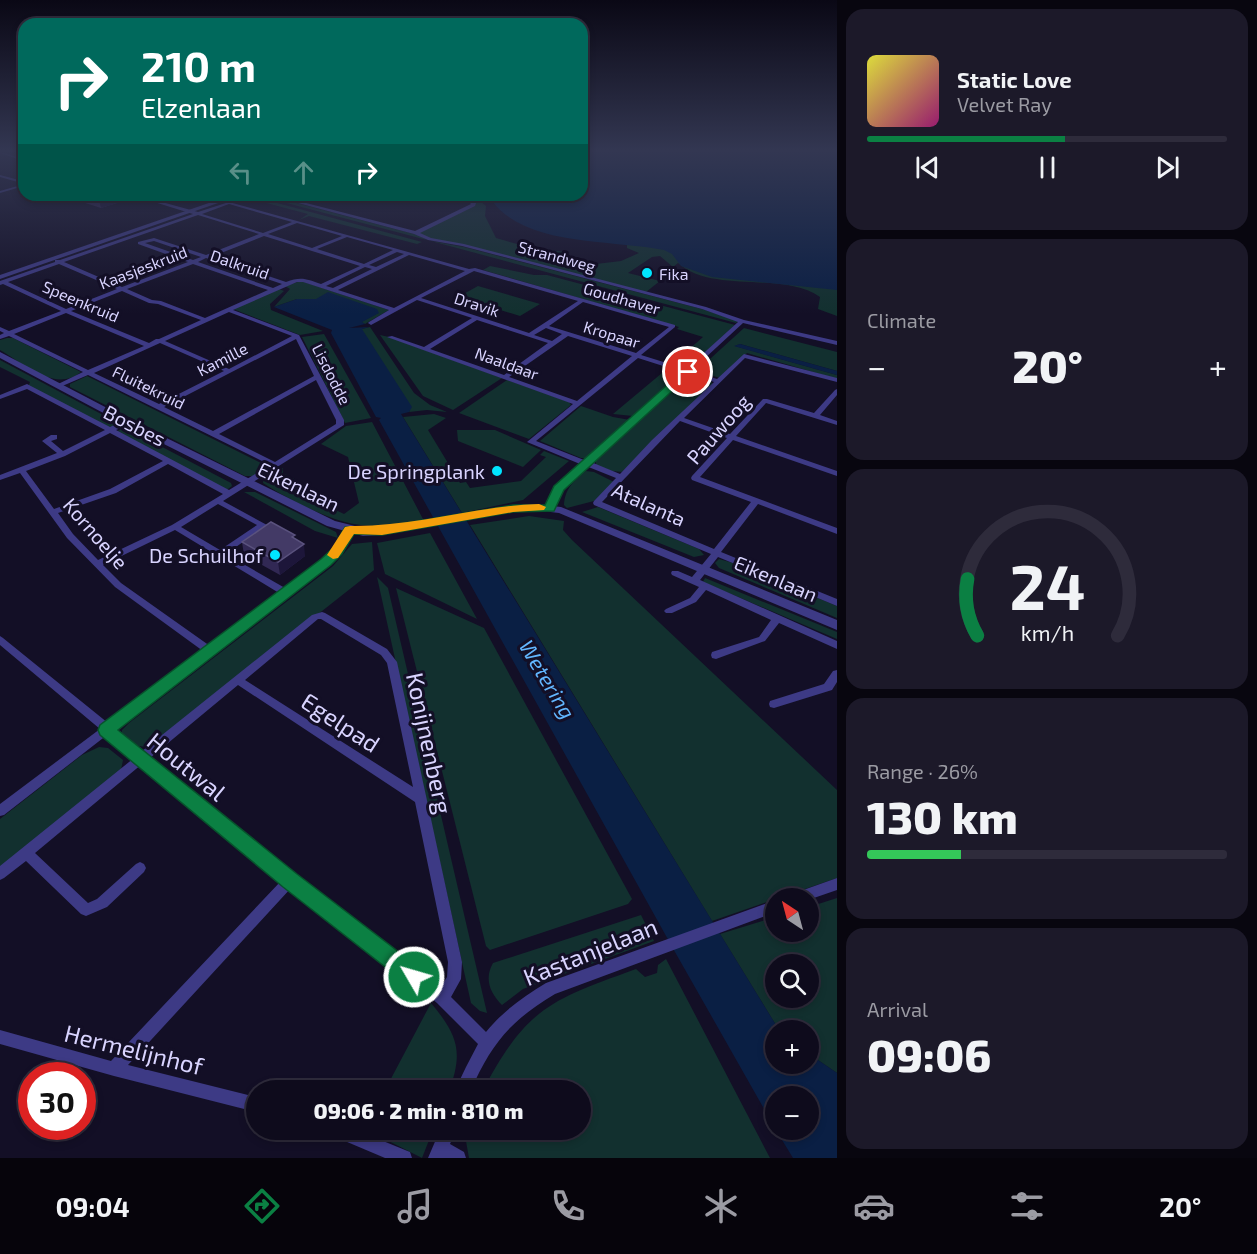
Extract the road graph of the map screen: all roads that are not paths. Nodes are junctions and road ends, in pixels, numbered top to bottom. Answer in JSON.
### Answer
{"nodes":[{"id":1,"x":172,"y":206,"type":"edge"},
{"id":2,"x":211,"y":206,"type":"edge"},
{"id":3,"x":218,"y":206,"type":"edge"},
{"id":4,"x":240,"y":206,"type":"edge"},
{"id":5,"x":312,"y":206,"type":"edge"},
{"id":6,"x":471,"y":206,"type":"edge"},
{"id":7,"x":194,"y":213,"type":"junction"},
{"id":8,"x":295,"y":222,"type":"junction"},
{"id":9,"x":416,"y":233,"type":"junction"},
{"id":10,"x":266,"y":234,"type":"junction"},
{"id":11,"x":346,"y":236,"type":"junction"},
{"id":12,"x":313,"y":249,"type":"junction"},
{"id":13,"x":395,"y":251,"type":"junction"},
{"id":14,"x":407,"y":254,"type":"junction"},
{"id":15,"x":207,"y":257,"type":"junction"},
{"id":16,"x":56,"y":261,"type":"junction"},
{"id":17,"x":193,"y":262,"type":"junction"},
{"id":18,"x":364,"y":266,"type":"junction"},
{"id":19,"x":376,"y":269,"type":"junction"},
{"id":20,"x":468,"y":270,"type":"junction"},
{"id":21,"x":1,"y":281,"type":"edge"},
{"id":22,"x":286,"y":284,"type":"junction"},
{"id":23,"x":321,"y":286,"type":"junction"},
{"id":24,"x":121,"y":289,"type":"junction"},
{"id":25,"x":272,"y":290,"type":"junction"},
{"id":26,"x":334,"y":290,"type":"junction"},
{"id":27,"x":416,"y":298,"type":"junction"},
{"id":28,"x":583,"y":300,"type":"junction"},
{"id":29,"x":228,"y":310,"type":"junction"},
{"id":30,"x":394,"y":310,"type":"junction"},
{"id":31,"x":66,"y":312,"type":"junction"},
{"id":32,"x":477,"y":318,"type":"junction"},
{"id":33,"x":205,"y":320,"type":"junction"},
{"id":34,"x":742,"y":321,"type":"junction"},
{"id":35,"x":371,"y":322,"type":"dead end"},
{"id":36,"x":544,"y":326,"type":"junction"},
{"id":37,"x":0,"y":329,"type":"edge"},
{"id":38,"x":9,"y":334,"type":"junction"},
{"id":39,"x":567,"y":334,"type":"junction"},
{"id":40,"x":530,"y":335,"type":"junction"},
{"id":41,"x":297,"y":336,"type":"junction"},
{"id":42,"x":0,"y":337,"type":"edge"},
{"id":43,"x":390,"y":337,"type":"dead end"},
{"id":44,"x":158,"y":340,"type":"junction"},
{"id":45,"x":554,"y":343,"type":"junction"},
{"id":46,"x":837,"y":343,"type":"edge"},
{"id":47,"x":148,"y":345,"type":"junction"},
{"id":48,"x":425,"y":349,"type":"junction"},
{"id":49,"x":0,"y":355,"type":"edge"},
{"id":50,"x":638,"y":356,"type":"junction"},
{"id":51,"x":229,"y":371,"type":"junction"},
{"id":52,"x":88,"y":372,"type":"junction"},
{"id":53,"x":688,"y":372,"type":"junction"},
{"id":54,"x":318,"y":377,"type":"junction"},
{"id":55,"x":505,"y":377,"type":"junction"},
{"id":56,"x":837,"y":380,"type":"edge"},
{"id":57,"x":718,"y":381,"type":"junction"},
{"id":58,"x":58,"y":386,"type":"junction"},
{"id":59,"x":837,"y":391,"type":"edge"},
{"id":60,"x":0,"y":397,"type":"edge"},
{"id":61,"x":579,"y":404,"type":"junction"},
{"id":62,"x":159,"y":406,"type":"junction"},
{"id":63,"x":816,"y":416,"type":"junction"},
{"id":64,"x":680,"y":419,"type":"junction"},
{"id":65,"x":127,"y":422,"type":"junction"},
{"id":66,"x":837,"y":423,"type":"edge"},
{"id":67,"x":110,"y":431,"type":"junction"},
{"id":68,"x":215,"y":433,"type":"junction"},
{"id":69,"x":54,"y":437,"type":"dead end"},
{"id":70,"x":733,"y":437,"type":"junction"},
{"id":71,"x":531,"y":442,"type":"joint"},
{"id":72,"x":62,"y":454,"type":"junction"},
{"id":73,"x":169,"y":461,"type":"junction"},
{"id":74,"x":586,"y":464,"type":"junction"},
{"id":75,"x":276,"y":465,"type":"junction"},
{"id":76,"x":22,"y":470,"type":"junction"},
{"id":77,"x":837,"y":474,"type":"edge"},
{"id":78,"x":621,"y":477,"type":"junction"},
{"id":79,"x":0,"y":478,"type":"edge"},
{"id":80,"x":248,"y":483,"type":"junction"},
{"id":81,"x":230,"y":494,"type":"junction"},
{"id":82,"x":218,"y":501,"type":"junction"},
{"id":83,"x":756,"y":501,"type":"junction"},
{"id":84,"x":550,"y":508,"type":"junction"},
{"id":85,"x":53,"y":512,"type":"junction"},
{"id":86,"x":175,"y":527,"type":"junction"},
{"id":87,"x":350,"y":530,"type":"junction"},
{"id":88,"x":837,"y":531,"type":"edge"},
{"id":89,"x":716,"y":553,"type":"junction"},
{"id":90,"x":220,"y":554,"type":"junction"},
{"id":91,"x":97,"y":564,"type":"junction"},
{"id":92,"x":704,"y":569,"type":"junction"},
{"id":93,"x":675,"y":573,"type":"dead end"},
{"id":94,"x":694,"y":581,"type":"junction"},
{"id":95,"x":704,"y":586,"type":"junction"},
{"id":96,"x":286,"y":593,"type":"junction"},
{"id":97,"x":837,"y":603,"type":"edge"},
{"id":98,"x":669,"y":611,"type":"dead end"},
{"id":99,"x":777,"y":618,"type":"junction"},
{"id":100,"x":837,"y":625,"type":"edge"},
{"id":101,"x":0,"y":640,"type":"edge"},
{"id":102,"x":837,"y":645,"type":"edge"},
{"id":103,"x":210,"y":651,"type":"junction"},
{"id":104,"x":716,"y":654,"type":"dead end"},
{"id":105,"x":837,"y":674,"type":"edge"},
{"id":106,"x":238,"y":680,"type":"junction"},
{"id":107,"x":774,"y":704,"type":"dead end"},
{"id":108,"x":106,"y":730,"type":"junction"},
{"id":109,"x":143,"y":759,"type":"junction"},
{"id":110,"x":421,"y":799,"type":"junction"},
{"id":111,"x":0,"y":811,"type":"edge"},
{"id":112,"x":26,"y":853,"type":"junction"},
{"id":113,"x":140,"y":868,"type":"dead end"},
{"id":114,"x":0,"y":874,"type":"edge"},
{"id":115,"x":290,"y":880,"type":"junction"},
{"id":116,"x":837,"y":884,"type":"edge"},
{"id":117,"x":819,"y":890,"type":"edge"},
{"id":118,"x":765,"y":910,"type":"edge"},
{"id":119,"x":442,"y":998,"type":"junction"},
{"id":120,"x":0,"y":1037,"type":"edge"},
{"id":121,"x":487,"y":1043,"type":"junction"},
{"id":122,"x":114,"y":1070,"type":"junction"},
{"id":123,"x":468,"y":1080,"type":"edge"},
{"id":124,"x":246,"y":1103,"type":"edge"},
{"id":125,"x":362,"y":1140,"type":"edge"},
{"id":126,"x":438,"y":1152,"type":"edge"},
{"id":127,"x":404,"y":1158,"type":"edge"},
{"id":128,"x":458,"y":1158,"type":"edge"}],
"edges":[{"from":1,"to":7,"type":"street"},
{"from":2,"to":7,"type":"street"},
{"from":3,"to":7,"type":"street","name":"Goudhaver"},
{"from":4,"to":8,"type":"street","name":"Goudhaver"},
{"from":5,"to":9,"type":"street","name":"Strandweg"},
{"from":6,"to":9,"type":"street"},
{"from":7,"to":10,"type":"street"},
{"from":7,"to":16,"type":"street"},
{"from":8,"to":10,"type":"street","name":"Kaasjeskruid"},
{"from":8,"to":11,"type":"street","name":"Goudhaver"},
{"from":9,"to":34,"type":"street","name":"Strandweg"},
{"from":10,"to":12,"type":"street"},
{"from":10,"to":15,"type":"street","name":"Kaasjeskruid"},
{"from":11,"to":12,"type":"street"},
{"from":11,"to":13,"type":"street","name":"Goudhaver"},
{"from":12,"to":18,"type":"street"},
{"from":13,"to":14,"type":"street","name":"Goudhaver"},
{"from":13,"to":18,"type":"street"},
{"from":14,"to":19,"type":"street"},
{"from":14,"to":20,"type":"street","name":"Goudhaver"},
{"from":15,"to":17,"type":"street","name":"Kaasjeskruid"},
{"from":15,"to":17,"type":"street","name":"Dalkruid"},
{"from":15,"to":22,"type":"street","name":"Dalkruid"},
{"from":16,"to":21,"type":"street"},
{"from":16,"to":24,"type":"street"},
{"from":17,"to":24,"type":"street","name":"Kaasjeskruid"},
{"from":17,"to":25,"type":"street","name":"Dalkruid"},
{"from":18,"to":19,"type":"street"},
{"from":18,"to":23,"type":"street"},
{"from":19,"to":26,"type":"street"},
{"from":20,"to":27,"type":"street"},
{"from":20,"to":28,"type":"street","name":"Goudhaver"},
{"from":21,"to":31,"type":"street","name":"Speenkruid"},
{"from":22,"to":23,"type":"street"},
{"from":22,"to":25,"type":"street"},
{"from":23,"to":26,"type":"street"},
{"from":24,"to":31,"type":"street","name":"Kaasjeskruid"},
{"from":24,"to":33,"type":"street"},
{"from":25,"to":29,"type":"street"},
{"from":26,"to":30,"type":"street"},
{"from":27,"to":30,"type":"street"},
{"from":27,"to":32,"type":"street","name":"Dravik"},
{"from":28,"to":36,"type":"street"},
{"from":28,"to":50,"type":"street","name":"Goudhaver"},
{"from":29,"to":33,"type":"street"},
{"from":29,"to":41,"type":"street"},
{"from":30,"to":35,"type":"street"},
{"from":31,"to":38,"type":"street","name":"Kaasjeskruid"},
{"from":31,"to":47,"type":"street","name":"Speenkruid"},
{"from":32,"to":40,"type":"street","name":"Dravik"},
{"from":32,"to":48,"type":"street","name":"Naaldaar"},
{"from":33,"to":44,"type":"street"},
{"from":34,"to":46,"type":"street","name":"Strandweg"},
{"from":34,"to":53,"type":"street"},
{"from":36,"to":39,"type":"street","name":"Kropaar"},
{"from":36,"to":40,"type":"street"},
{"from":37,"to":38,"type":"street","name":"Fluitekruid"},
{"from":38,"to":42,"type":"street","name":"Kaasjeskruid"},
{"from":38,"to":52,"type":"street","name":"Fluitekruid"},
{"from":39,"to":45,"type":"street"},
{"from":39,"to":50,"type":"street","name":"Kropaar"},
{"from":40,"to":45,"type":"street","name":"Dravik"},
{"from":41,"to":51,"type":"street","name":"Kamille"},
{"from":41,"to":54,"type":"street","name":"Lisdodde"},
{"from":43,"to":48,"type":"street","name":"Naaldaar"},
{"from":44,"to":47,"type":"street"},
{"from":44,"to":51,"type":"street"},
{"from":45,"to":55,"type":"street"},
{"from":47,"to":52,"type":"street"},
{"from":48,"to":55,"type":"street","name":"Naaldaar"},
{"from":49,"to":58,"type":"street","name":"Eikenlaan"},
{"from":50,"to":53,"type":"street","name":"Kropaar"},
{"from":50,"to":61,"type":"street","name":"Goudhaver"},
{"from":51,"to":62,"type":"street","name":"Kamille"},
{"from":52,"to":58,"type":"street"},
{"from":52,"to":62,"type":"street","name":"Fluitekruid"},
{"from":53,"to":57,"type":"street","name":"Kropaar"},
{"from":53,"to":74,"type":"street"},
{"from":54,"to":68,"type":"street"},
{"from":54,"to":75,"type":"street","name":"Lisdodde"},
{"from":55,"to":61,"type":"street","name":"Naaldaar"},
{"from":56,"to":57,"type":"street","name":"Atalanta"},
{"from":57,"to":64,"type":"street","name":"Atalanta"},
{"from":58,"to":65,"type":"street","name":"Eikenlaan"},
{"from":59,"to":63,"type":"street"},
{"from":60,"to":67,"type":"street","name":"Bosbes"},
{"from":61,"to":71,"type":"street","name":"Goudhaver"},
{"from":62,"to":68,"type":"street","name":"Fluitekruid"},
{"from":63,"to":66,"type":"street","name":"Pauwoog"},
{"from":63,"to":70,"type":"street","name":"Pauwoog"},
{"from":64,"to":70,"type":"street"},
{"from":64,"to":78,"type":"street","name":"Atalanta"},
{"from":65,"to":67,"type":"street"},
{"from":65,"to":80,"type":"street","name":"Eikenlaan"},
{"from":67,"to":72,"type":"street"},
{"from":67,"to":73,"type":"street","name":"Bosbes"},
{"from":68,"to":75,"type":"street","name":"Fluitekruid"},
{"from":69,"to":72,"type":"street"},
{"from":70,"to":77,"type":"street"},
{"from":70,"to":83,"type":"street","name":"Pauwoog"},
{"from":71,"to":74,"type":"street","name":"Atalanta"},
{"from":72,"to":76,"type":"street"},
{"from":73,"to":81,"type":"street","name":"Bosbes"},
{"from":73,"to":85,"type":"street"},
{"from":74,"to":78,"type":"street","name":"Atalanta"},
{"from":74,"to":84,"type":"street"},
{"from":75,"to":80,"type":"street","name":"Lisdodde"},
{"from":76,"to":79,"type":"street"},
{"from":76,"to":85,"type":"street","name":"Kornoelje"},
{"from":78,"to":89,"type":"street","name":"Atalanta"},
{"from":80,"to":81,"type":"street","name":"Lisdodde"},
{"from":80,"to":87,"type":"street","name":"Eikenlaan"},
{"from":81,"to":82,"type":"street","name":"Lisdodde"},
{"from":82,"to":86,"type":"street","name":"Lisdodde"},
{"from":82,"to":90,"type":"street"},
{"from":83,"to":88,"type":"street","name":"Pauwoog"},
{"from":83,"to":89,"type":"street"},
{"from":84,"to":87,"type":"street","name":"Eikenlaan"},
{"from":84,"to":92,"type":"street","name":"Eikenlaan"},
{"from":85,"to":91,"type":"street","name":"Kornoelje"},
{"from":86,"to":90,"type":"street"},
{"from":86,"to":91,"type":"street","name":"Lisdodde"},
{"from":87,"to":96,"type":"street"},
{"from":89,"to":92,"type":"street"},
{"from":89,"to":97,"type":"street","name":"Atalanta"},
{"from":90,"to":96,"type":"street"},
{"from":91,"to":103,"type":"street","name":"Kornoelje"},
{"from":92,"to":94,"type":"street"},
{"from":92,"to":100,"type":"street","name":"Eikenlaan"},
{"from":93,"to":94,"type":"street"},
{"from":94,"to":95,"type":"street"},
{"from":95,"to":98,"type":"street"},
{"from":95,"to":99,"type":"street"},
{"from":96,"to":103,"type":"street"},
{"from":99,"to":102,"type":"street"},
{"from":99,"to":104,"type":"street"},
{"from":101,"to":108,"type":"street","name":"Houtwal"},
{"from":103,"to":108,"type":"street"},
{"from":105,"to":107,"type":"street"},
{"from":106,"to":109,"type":"street","name":"Konijnenberg"},
{"from":106,"to":110,"type":"street","name":"Egelpad"},
{"from":106,"to":110,"type":"street","name":"Konijnenberg"},
{"from":108,"to":109,"type":"street","name":"Houtwal"},
{"from":108,"to":111,"type":"street"},
{"from":109,"to":112,"type":"street","name":"Konijnenberg"},
{"from":109,"to":115,"type":"street","name":"Houtwal"},
{"from":110,"to":119,"type":"street","name":"Konijnenberg"},
{"from":112,"to":113,"type":"street"},
{"from":112,"to":114,"type":"street","name":"Konijnenberg"},
{"from":115,"to":119,"type":"street","name":"Houtwal"},
{"from":115,"to":122,"type":"street"},
{"from":116,"to":117,"type":"street"},
{"from":118,"to":121,"type":"street","name":"Kastanjelaan"},
{"from":119,"to":121,"type":"street","name":"Houtwal"},
{"from":120,"to":122,"type":"street","name":"Hermelijnhof"},
{"from":121,"to":123,"type":"street","name":"Kastanjelaan"},
{"from":122,"to":124,"type":"street","name":"Hermelijnhof"},
{"from":125,"to":127,"type":"street"},
{"from":126,"to":128,"type":"street"}]}
